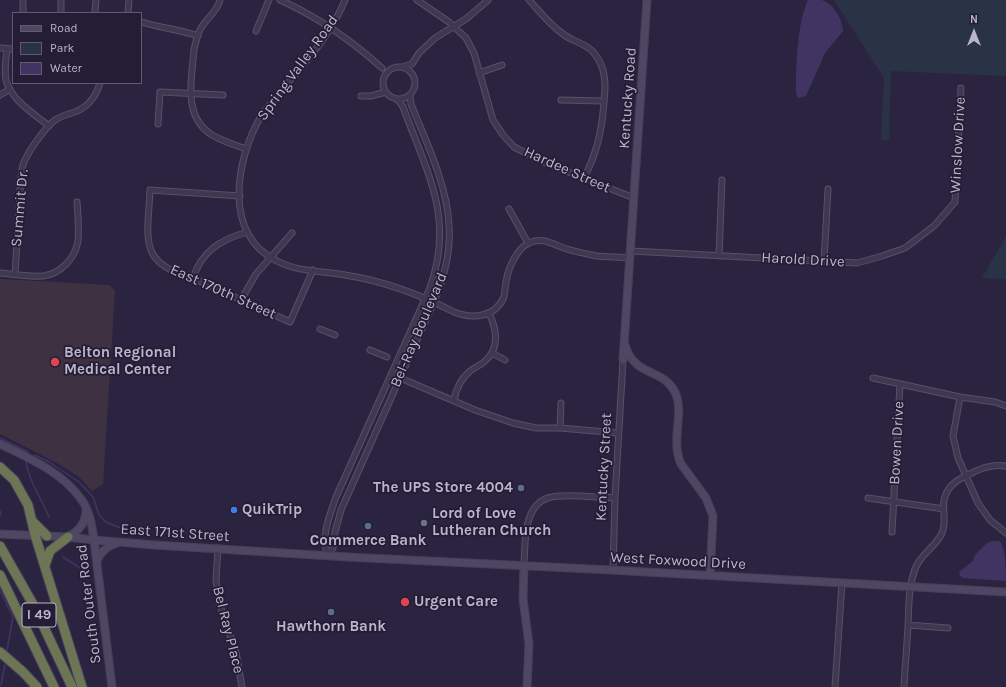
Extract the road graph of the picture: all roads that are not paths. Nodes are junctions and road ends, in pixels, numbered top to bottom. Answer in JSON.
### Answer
{"nodes":[{"id":1,"x":23,"y":0,"type":"edge"},
{"id":2,"x":61,"y":0,"type":"edge"},
{"id":3,"x":96,"y":0,"type":"edge"},
{"id":4,"x":129,"y":0,"type":"edge"},
{"id":5,"x":220,"y":0,"type":"edge"},
{"id":6,"x":269,"y":0,"type":"edge"},
{"id":7,"x":280,"y":0,"type":"edge"},
{"id":8,"x":345,"y":0,"type":"edge"},
{"id":9,"x":417,"y":0,"type":"edge"},
{"id":10,"x":488,"y":0,"type":"edge"},
{"id":11,"x":529,"y":0,"type":"edge"},
{"id":12,"x":647,"y":0,"type":"edge"},
{"id":13,"x":23,"y":12,"type":"edge"},
{"id":14,"x":61,"y":12,"type":"edge"},
{"id":15,"x":95,"y":12,"type":"edge"},
{"id":16,"x":128,"y":12,"type":"edge"},
{"id":17,"x":142,"y":22,"type":"edge"},
{"id":18,"x":454,"y":26,"type":"junction"},
{"id":19,"x":331,"y":27,"type":"junction"},
{"id":20,"x":256,"y":31,"type":"dead end"},
{"id":21,"x":198,"y":36,"type":"junction"},
{"id":22,"x":0,"y":48,"type":"edge"},
{"id":23,"x":7,"y":49,"type":"junction"},
{"id":24,"x":12,"y":49,"type":"edge"},
{"id":25,"x":412,"y":64,"type":"junction"},
{"id":26,"x":502,"y":65,"type":"dead end"},
{"id":27,"x":402,"y":67,"type":"junction"},
{"id":28,"x":382,"y":68,"type":"junction"},
{"id":29,"x":391,"y":69,"type":"junction"},
{"id":30,"x":479,"y":73,"type":"junction"},
{"id":31,"x":413,"y":76,"type":"junction"},
{"id":32,"x":383,"y":78,"type":"junction"},
{"id":33,"x":100,"y":84,"type":"edge"},
{"id":34,"x":962,"y":88,"type":"dead end"},
{"id":35,"x":10,"y":89,"type":"junction"},
{"id":36,"x":386,"y":92,"type":"junction"},
{"id":37,"x":191,"y":94,"type":"junction"},
{"id":38,"x":0,"y":95,"type":"edge"},
{"id":39,"x":223,"y":95,"type":"dead end"},
{"id":40,"x":361,"y":96,"type":"dead end"},
{"id":41,"x":410,"y":96,"type":"junction"},
{"id":42,"x":396,"y":99,"type":"junction"},
{"id":43,"x":561,"y":100,"type":"dead end"},
{"id":44,"x":604,"y":101,"type":"junction"},
{"id":45,"x":158,"y":124,"type":"dead end"},
{"id":46,"x":49,"y":126,"type":"junction"},
{"id":47,"x":246,"y":149,"type":"junction"},
{"id":48,"x":584,"y":178,"type":"junction"},
{"id":49,"x":722,"y":180,"type":"dead end"},
{"id":50,"x":828,"y":189,"type":"dead end"},
{"id":51,"x":240,"y":196,"type":"junction"},
{"id":52,"x":634,"y":198,"type":"junction"},
{"id":53,"x":77,"y":202,"type":"dead end"},
{"id":54,"x":955,"y":202,"type":"joint"},
{"id":55,"x":446,"y":203,"type":"junction"},
{"id":56,"x":438,"y":205,"type":"junction"},
{"id":57,"x":509,"y":209,"type":"dead end"},
{"id":58,"x":247,"y":232,"type":"junction"},
{"id":59,"x":292,"y":233,"type":"dead end"},
{"id":60,"x":528,"y":243,"type":"junction"},
{"id":61,"x":631,"y":254,"type":"junction"},
{"id":62,"x":719,"y":256,"type":"junction"},
{"id":63,"x":270,"y":258,"type":"junction"},
{"id":64,"x":824,"y":261,"type":"junction"},
{"id":65,"x":313,"y":270,"type":"junction"},
{"id":66,"x":0,"y":273,"type":"edge"},
{"id":67,"x":15,"y":274,"type":"junction"},
{"id":68,"x":193,"y":278,"type":"junction"},
{"id":69,"x":425,"y":298,"type":"junction"},
{"id":70,"x":241,"y":300,"type":"junction"},
{"id":71,"x":434,"y":302,"type":"junction"},
{"id":72,"x":489,"y":313,"type":"junction"},
{"id":73,"x":320,"y":329,"type":"dead end"},
{"id":74,"x":336,"y":335,"type":"dead end"},
{"id":75,"x":624,"y":343,"type":"junction"},
{"id":76,"x":370,"y":350,"type":"dead end"},
{"id":77,"x":492,"y":353,"type":"junction"},
{"id":78,"x":630,"y":356,"type":"junction"},
{"id":79,"x":387,"y":358,"type":"dead end"},
{"id":80,"x":506,"y":360,"type":"dead end"},
{"id":81,"x":623,"y":363,"type":"junction"},
{"id":82,"x":391,"y":374,"type":"junction"},
{"id":83,"x":399,"y":378,"type":"junction"},
{"id":84,"x":873,"y":378,"type":"dead end"},
{"id":85,"x":900,"y":384,"type":"junction"},
{"id":86,"x":960,"y":397,"type":"junction"},
{"id":87,"x":454,"y":400,"type":"junction"},
{"id":88,"x":561,"y":403,"type":"dead end"},
{"id":89,"x":1006,"y":406,"type":"edge"},
{"id":90,"x":560,"y":428,"type":"junction"},
{"id":91,"x":618,"y":433,"type":"junction"},
{"id":92,"x":0,"y":444,"type":"edge"},
{"id":93,"x":358,"y":448,"type":"junction"},
{"id":94,"x":367,"y":451,"type":"junction"},
{"id":95,"x":1006,"y":466,"type":"edge"},
{"id":96,"x":0,"y":467,"type":"edge"},
{"id":97,"x":966,"y":476,"type":"junction"},
{"id":98,"x":615,"y":498,"type":"junction"},
{"id":99,"x":868,"y":498,"type":"dead end"},
{"id":100,"x":894,"y":502,"type":"junction"},
{"id":101,"x":333,"y":507,"type":"junction"},
{"id":102,"x":86,"y":508,"type":"junction"},
{"id":103,"x":944,"y":509,"type":"junction"},
{"id":104,"x":341,"y":510,"type":"junction"},
{"id":105,"x":31,"y":520,"type":"junction"},
{"id":106,"x":892,"y":532,"type":"dead end"},
{"id":107,"x":1006,"y":533,"type":"edge"},
{"id":108,"x":4,"y":534,"type":"edge"},
{"id":109,"x":35,"y":535,"type":"junction"},
{"id":110,"x":47,"y":536,"type":"junction"},
{"id":111,"x":68,"y":537,"type":"junction"},
{"id":112,"x":94,"y":540,"type":"junction"},
{"id":113,"x":119,"y":542,"type":"junction"},
{"id":114,"x":0,"y":546,"type":"edge"},
{"id":115,"x":218,"y":548,"type":"junction"},
{"id":116,"x":328,"y":555,"type":"junction"},
{"id":117,"x":348,"y":557,"type":"joint"},
{"id":118,"x":97,"y":561,"type":"junction"},
{"id":119,"x":45,"y":564,"type":"junction"},
{"id":120,"x":524,"y":566,"type":"junction"},
{"id":121,"x":613,"y":570,"type":"junction"},
{"id":122,"x":0,"y":575,"type":"edge"},
{"id":123,"x":710,"y":575,"type":"junction"},
{"id":124,"x":842,"y":583,"type":"junction"},
{"id":125,"x":910,"y":587,"type":"junction"},
{"id":126,"x":1006,"y":592,"type":"edge"},
{"id":127,"x":908,"y":626,"type":"junction"},
{"id":128,"x":948,"y":628,"type":"dead end"},
{"id":129,"x":0,"y":652,"type":"edge"},
{"id":130,"x":37,"y":687,"type":"edge"},
{"id":131,"x":54,"y":687,"type":"edge"},
{"id":132,"x":72,"y":687,"type":"edge"},
{"id":133,"x":82,"y":687,"type":"edge"},
{"id":134,"x":112,"y":687,"type":"edge"},
{"id":135,"x":242,"y":687,"type":"edge"},
{"id":136,"x":527,"y":687,"type":"edge"},
{"id":137,"x":835,"y":687,"type":"edge"},
{"id":138,"x":904,"y":687,"type":"edge"}],
"edges":[{"from":1,"to":13,"type":"street"},
{"from":2,"to":14,"type":"street"},
{"from":3,"to":15,"type":"street"},
{"from":4,"to":16,"type":"street"},
{"from":5,"to":21,"type":"street"},
{"from":6,"to":20,"type":"street"},
{"from":7,"to":19,"type":"street"},
{"from":8,"to":19,"type":"street","name":"Spring Valley Road"},
{"from":9,"to":18,"type":"street","name":"Hardee Street"},
{"from":10,"to":18,"type":"street"},
{"from":11,"to":44,"type":"street"},
{"from":12,"to":52,"type":"main road","name":"Kentucky Road"},
{"from":17,"to":21,"type":"street"},
{"from":18,"to":25,"type":"street"},
{"from":18,"to":30,"type":"street","name":"Hardee Street"},
{"from":19,"to":28,"type":"street"},
{"from":19,"to":47,"type":"street","name":"Spring Valley Road"},
{"from":21,"to":37,"type":"street"},
{"from":22,"to":23,"type":"street"},
{"from":23,"to":24,"type":"street"},
{"from":23,"to":35,"type":"street"},
{"from":25,"to":27,"type":"street"},
{"from":25,"to":31,"type":"street","name":"Bel-Ray Boulevard"},
{"from":26,"to":30,"type":"street"},
{"from":27,"to":29,"type":"street"},
{"from":27,"to":31,"type":"street"},
{"from":28,"to":29,"type":"street"},
{"from":28,"to":32,"type":"street"},
{"from":29,"to":32,"type":"street"},
{"from":30,"to":48,"type":"street","name":"Hardee Street"},
{"from":31,"to":41,"type":"street","name":"Bel-Ray Boulevard"},
{"from":32,"to":36,"type":"street"},
{"from":33,"to":46,"type":"street","name":"Summit Dr."},
{"from":34,"to":54,"type":"street","name":"Winslow Drive"},
{"from":35,"to":38,"type":"street"},
{"from":35,"to":46,"type":"street"},
{"from":36,"to":40,"type":"street"},
{"from":36,"to":42,"type":"street","name":"Bel-Ray Boulevard"},
{"from":37,"to":39,"type":"street"},
{"from":37,"to":45,"type":"street"},
{"from":37,"to":47,"type":"street"},
{"from":41,"to":42,"type":"street"},
{"from":41,"to":55,"type":"street","name":"Bel-Ray Boulevard"},
{"from":42,"to":56,"type":"street","name":"Bel-Ray Boulevard"},
{"from":43,"to":44,"type":"street"},
{"from":44,"to":48,"type":"street"},
{"from":46,"to":67,"type":"street","name":"Summit Dr."},
{"from":47,"to":51,"type":"street","name":"Spring Valley Road"},
{"from":48,"to":52,"type":"street","name":"Hardee Street"},
{"from":49,"to":62,"type":"street"},
{"from":50,"to":64,"type":"street"},
{"from":51,"to":58,"type":"street","name":"Spring Valley Road"},
{"from":51,"to":68,"type":"street","name":"East 170th Street"},
{"from":52,"to":61,"type":"main road"},
{"from":53,"to":67,"type":"street"},
{"from":54,"to":64,"type":"street","name":"Harold Drive"},
{"from":55,"to":56,"type":"street"},
{"from":55,"to":71,"type":"street","name":"Bel-Ray Boulevard"},
{"from":56,"to":69,"type":"street","name":"Bel-Ray Boulevard"},
{"from":57,"to":60,"type":"street"},
{"from":58,"to":63,"type":"street","name":"Spring Valley Road"},
{"from":58,"to":68,"type":"street"},
{"from":59,"to":63,"type":"street"},
{"from":60,"to":61,"type":"street"},
{"from":60,"to":72,"type":"street"},
{"from":61,"to":62,"type":"street","name":"Harold Drive"},
{"from":61,"to":75,"type":"main road"},
{"from":62,"to":64,"type":"street","name":"Harold Drive"},
{"from":63,"to":65,"type":"street","name":"Spring Valley Road"},
{"from":63,"to":70,"type":"street"},
{"from":65,"to":69,"type":"street","name":"Spring Valley Road"},
{"from":65,"to":70,"type":"street","name":"East 170th Street"},
{"from":66,"to":67,"type":"street"},
{"from":68,"to":70,"type":"street","name":"East 170th Street"},
{"from":69,"to":71,"type":"street","name":"Spring Valley Road"},
{"from":69,"to":82,"type":"street","name":"Bel-Ray Boulevard"},
{"from":71,"to":72,"type":"street","name":"Spring Valley Road"},
{"from":71,"to":83,"type":"street","name":"Bel-Ray Boulevard"},
{"from":72,"to":77,"type":"street"},
{"from":73,"to":74,"type":"street"},
{"from":75,"to":78,"type":"main road"},
{"from":75,"to":81,"type":"main road"},
{"from":76,"to":79,"type":"street"},
{"from":77,"to":80,"type":"street"},
{"from":77,"to":87,"type":"street"},
{"from":78,"to":81,"type":"street"},
{"from":78,"to":123,"type":"main road"},
{"from":81,"to":91,"type":"street","name":"Kentucky Street"},
{"from":82,"to":83,"type":"street"},
{"from":82,"to":93,"type":"street","name":"Bel-Ray Boulevard"},
{"from":83,"to":87,"type":"street"},
{"from":83,"to":94,"type":"street","name":"Bel-Ray Boulevard"},
{"from":84,"to":85,"type":"street"},
{"from":85,"to":86,"type":"street"},
{"from":85,"to":100,"type":"street","name":"Bowen Drive"},
{"from":86,"to":89,"type":"street"},
{"from":86,"to":97,"type":"street"},
{"from":87,"to":90,"type":"street"},
{"from":88,"to":90,"type":"street"},
{"from":90,"to":91,"type":"street"},
{"from":91,"to":98,"type":"street","name":"Kentucky Street"},
{"from":92,"to":102,"type":"main road","name":"South Outer Road"},
{"from":93,"to":94,"type":"street"},
{"from":93,"to":101,"type":"street","name":"Bel-Ray Boulevard"},
{"from":94,"to":104,"type":"street","name":"Bel-Ray Boulevard"},
{"from":95,"to":97,"type":"street"},
{"from":96,"to":105,"type":"highway"},
{"from":97,"to":103,"type":"street"},
{"from":97,"to":107,"type":"street"},
{"from":98,"to":120,"type":"street"},
{"from":98,"to":121,"type":"street","name":"Kentucky Street"},
{"from":99,"to":100,"type":"street"},
{"from":100,"to":103,"type":"street"},
{"from":100,"to":106,"type":"street","name":"Bowen Drive"},
{"from":101,"to":104,"type":"street"},
{"from":101,"to":116,"type":"street","name":"Bel-Ray Boulevard"},
{"from":102,"to":111,"type":"main road"},
{"from":102,"to":112,"type":"main road","name":"South Outer Road"},
{"from":103,"to":125,"type":"street"},
{"from":104,"to":116,"type":"street","name":"Bel-Ray Boulevard"},
{"from":105,"to":109,"type":"highway"},
{"from":105,"to":110,"type":"highway"},
{"from":108,"to":109,"type":"main road","name":"East 171st Street"},
{"from":109,"to":110,"type":"main road","name":"East 171st Street"},
{"from":109,"to":119,"type":"highway"},
{"from":110,"to":111,"type":"main road","name":"East 171st Street"},
{"from":111,"to":112,"type":"main road","name":"East 171st Street"},
{"from":111,"to":119,"type":"highway"},
{"from":112,"to":113,"type":"main road","name":"East 171st Street"},
{"from":112,"to":118,"type":"main road","name":"South Outer Road"},
{"from":113,"to":115,"type":"main road","name":"East 171st Street"},
{"from":113,"to":118,"type":"main road"},
{"from":114,"to":132,"type":"highway","number":"I 49"},
{"from":115,"to":116,"type":"main road","name":"East 171st Street"},
{"from":115,"to":135,"type":"street","name":"Bel Ray Place"},
{"from":116,"to":117,"type":"main road","name":"East 171st Street"},
{"from":117,"to":120,"type":"main road","name":"West Foxwood Drive"},
{"from":118,"to":134,"type":"main road","name":"South Outer Road"},
{"from":119,"to":133,"type":"highway"},
{"from":120,"to":121,"type":"main road","name":"West Foxwood Drive"},
{"from":120,"to":136,"type":"main road"},
{"from":121,"to":123,"type":"main road","name":"West Foxwood Drive"},
{"from":122,"to":131,"type":"highway","number":"I 49"},
{"from":123,"to":124,"type":"main road","name":"West Foxwood Drive"},
{"from":124,"to":125,"type":"main road","name":"West Foxwood Drive"},
{"from":124,"to":137,"type":"street"},
{"from":125,"to":126,"type":"main road","name":"West Foxwood Drive"},
{"from":125,"to":127,"type":"street"},
{"from":127,"to":128,"type":"street"},
{"from":127,"to":138,"type":"street"},
{"from":129,"to":130,"type":"highway"}]}
